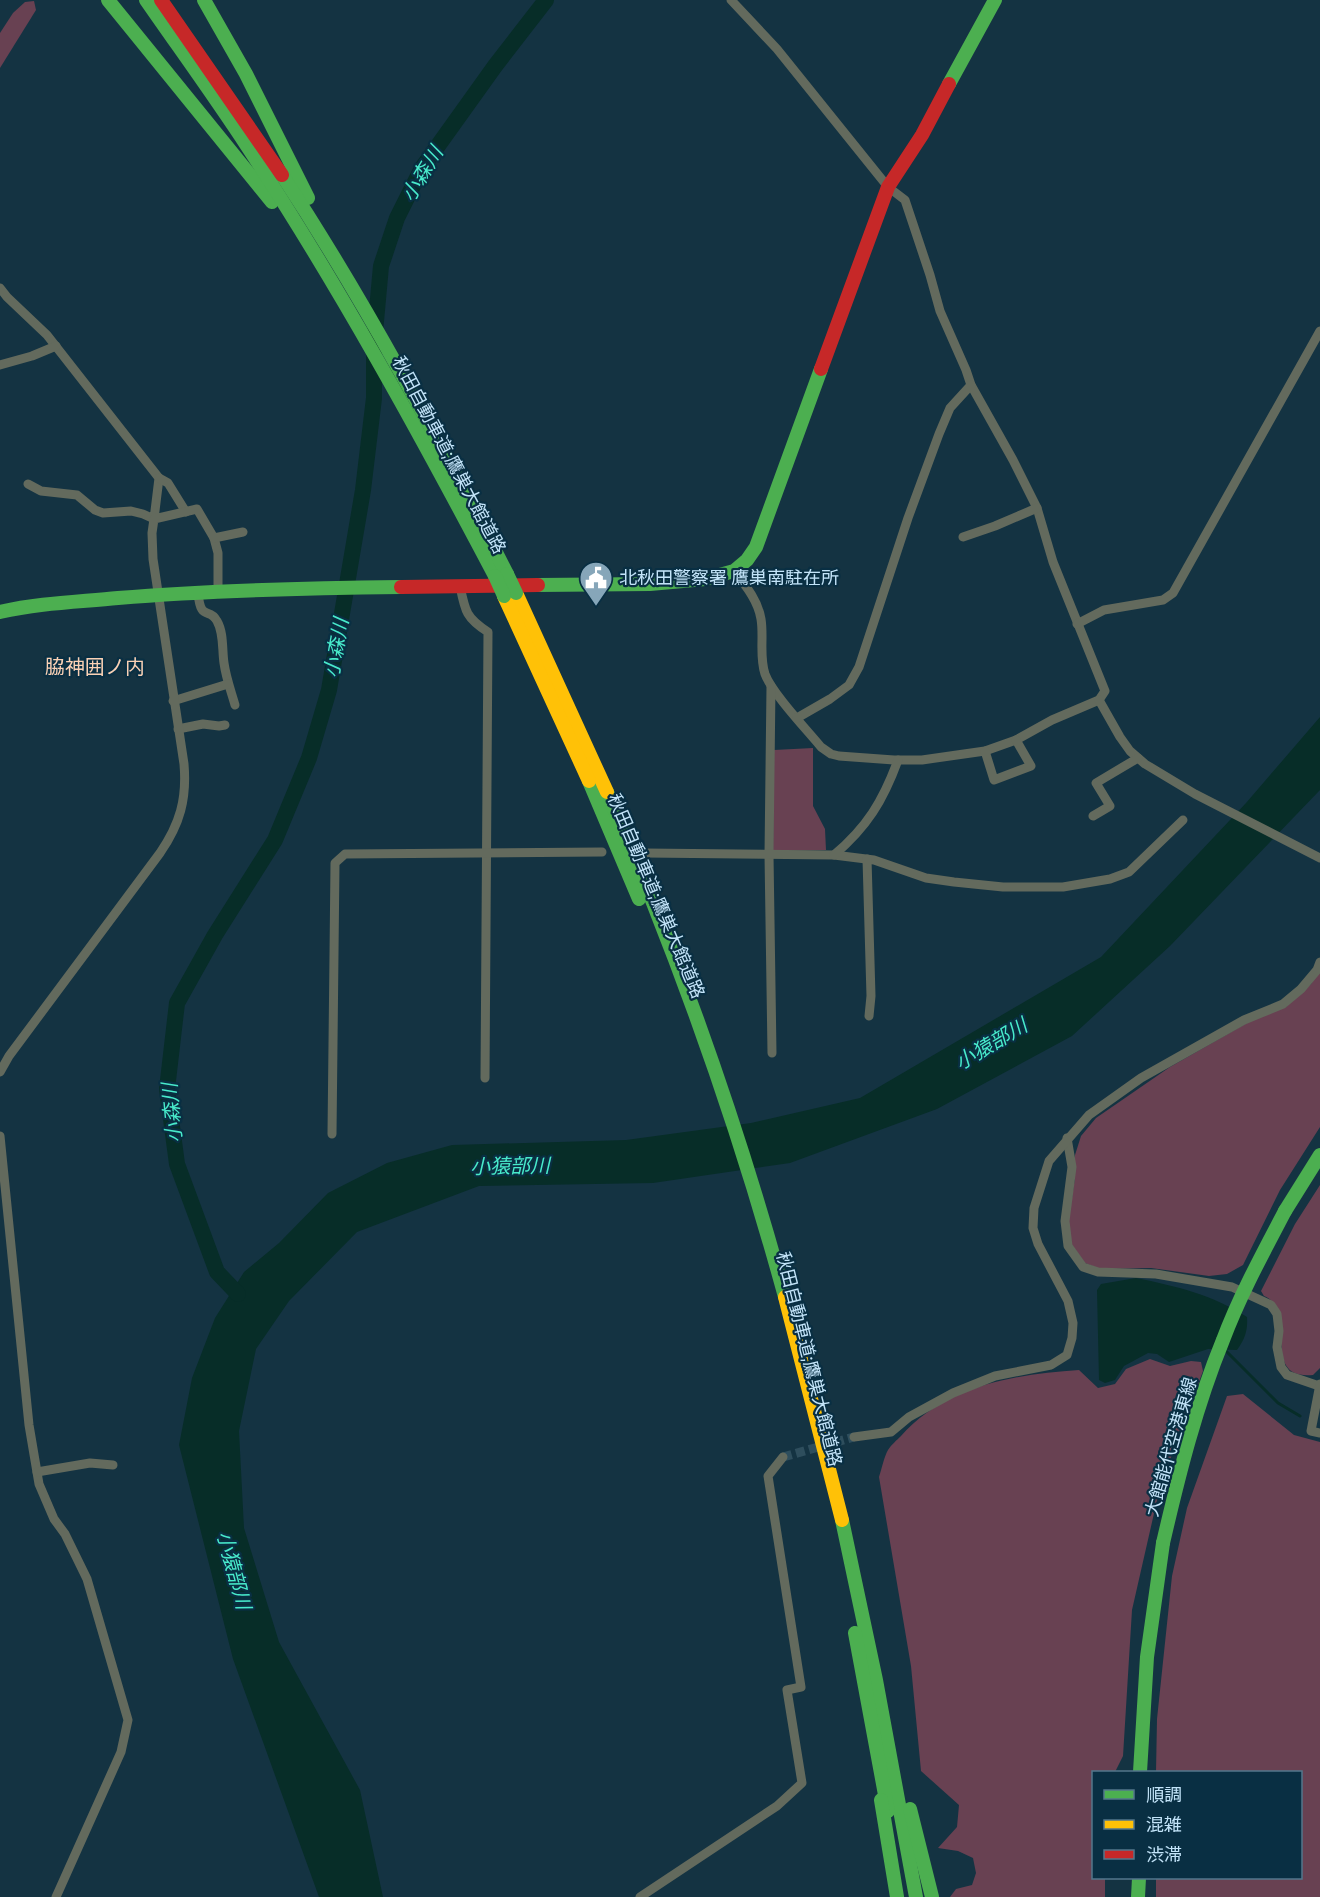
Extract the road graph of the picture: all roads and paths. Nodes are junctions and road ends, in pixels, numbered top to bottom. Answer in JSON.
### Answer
{"nodes":[{"id":1,"x":108,"y":0,"type":"edge"},
{"id":2,"x":146,"y":0,"type":"edge"},
{"id":3,"x":161,"y":0,"type":"edge"},
{"id":4,"x":204,"y":0,"type":"edge"},
{"id":5,"x":731,"y":0,"type":"edge"},
{"id":6,"x":995,"y":0,"type":"edge"},
{"id":7,"x":888,"y":187,"type":"junction"},
{"id":8,"x":324,"y":235,"type":"junction"},
{"id":9,"x":312,"y":253,"type":"junction"},
{"id":10,"x":0,"y":288,"type":"edge"},
{"id":11,"x":1320,"y":331,"type":"edge"},
{"id":12,"x":56,"y":346,"type":"junction"},
{"id":13,"x":0,"y":365,"type":"edge"},
{"id":14,"x":971,"y":385,"type":"junction"},
{"id":15,"x":159,"y":478,"type":"junction"},
{"id":16,"x":28,"y":484,"type":"dead end"},
{"id":17,"x":1037,"y":508,"type":"junction"},
{"id":18,"x":186,"y":512,"type":"junction"},
{"id":19,"x":154,"y":519,"type":"junction"},
{"id":20,"x":243,"y":532,"type":"dead end"},
{"id":21,"x":963,"y":537,"type":"dead end"},
{"id":22,"x":214,"y":538,"type":"junction"},
{"id":23,"x":734,"y":571,"type":"junction"},
{"id":24,"x":501,"y":575,"type":"junction"},
{"id":25,"x":460,"y":586,"type":"junction"},
{"id":26,"x":218,"y":592,"type":"junction"},
{"id":27,"x":198,"y":593,"type":"junction"},
{"id":28,"x":158,"y":595,"type":"junction"},
{"id":29,"x":0,"y":612,"type":"edge"},
{"id":30,"x":1077,"y":624,"type":"junction"},
{"id":31,"x":228,"y":684,"type":"junction"},
{"id":32,"x":771,"y":686,"type":"junction"},
{"id":33,"x":1099,"y":700,"type":"junction"},
{"id":34,"x":174,"y":701,"type":"junction"},
{"id":35,"x":236,"y":705,"type":"dead end"},
{"id":36,"x":797,"y":718,"type":"junction"},
{"id":37,"x":225,"y":725,"type":"dead end"},
{"id":38,"x":178,"y":729,"type":"junction"},
{"id":39,"x":1016,"y":740,"type":"junction"},
{"id":40,"x":985,"y":751,"type":"junction"},
{"id":41,"x":1138,"y":758,"type":"junction"},
{"id":42,"x":898,"y":760,"type":"junction"},
{"id":43,"x":1093,"y":816,"type":"dead end"},
{"id":44,"x":1183,"y":820,"type":"dead end"},
{"id":45,"x":602,"y":852,"type":"dead end"},
{"id":46,"x":486,"y":853,"type":"junction"},
{"id":47,"x":645,"y":853,"type":"dead end"},
{"id":48,"x":769,"y":855,"type":"junction"},
{"id":49,"x":834,"y":855,"type":"junction"},
{"id":50,"x":1318,"y":857,"type":"edge"},
{"id":51,"x":867,"y":859,"type":"junction"},
{"id":52,"x":1320,"y":963,"type":"edge"},
{"id":53,"x":868,"y":1016,"type":"dead end"},
{"id":54,"x":772,"y":1053,"type":"dead end"},
{"id":55,"x":0,"y":1072,"type":"edge"},
{"id":56,"x":485,"y":1078,"type":"dead end"},
{"id":57,"x":332,"y":1134,"type":"dead end"},
{"id":58,"x":0,"y":1136,"type":"edge"},
{"id":59,"x":1067,"y":1138,"type":"junction"},
{"id":60,"x":1320,"y":1155,"type":"edge"},
{"id":61,"x":764,"y":1238,"type":"junction"},
{"id":62,"x":1320,"y":1385,"type":"edge"},
{"id":63,"x":1320,"y":1433,"type":"edge"},
{"id":64,"x":854,"y":1437,"type":"tunnel mouth"},
{"id":65,"x":783,"y":1456,"type":"tunnel mouth"},
{"id":66,"x":113,"y":1465,"type":"dead end"},
{"id":67,"x":37,"y":1472,"type":"junction"},
{"id":68,"x":856,"y":1639,"type":"junction"},
{"id":69,"x":876,"y":1681,"type":"junction"},
{"id":70,"x":1140,"y":1771,"type":"edge"},
{"id":71,"x":1139,"y":1879,"type":"edge"},
{"id":72,"x":56,"y":1897,"type":"edge"},
{"id":73,"x":640,"y":1897,"type":"edge"},
{"id":74,"x":897,"y":1897,"type":"edge"},
{"id":75,"x":904,"y":1897,"type":"edge"},
{"id":76,"x":916,"y":1897,"type":"edge"},
{"id":77,"x":932,"y":1897,"type":"edge"},
{"id":78,"x":1138,"y":1897,"type":"edge"}],
"edges":[{"from":1,"to":9,"type":"main road"},
{"from":2,"to":9,"type":"main road"},
{"from":3,"to":8,"type":"main road"},
{"from":4,"to":8,"type":"main road"},
{"from":5,"to":7,"type":"street"},
{"from":6,"to":7,"type":"main road"},
{"from":7,"to":14,"type":"street"},
{"from":7,"to":23,"type":"main road"},
{"from":8,"to":24,"type":"main road","name":"秋田自動車道;鷹巣大館道路"},
{"from":9,"to":24,"type":"main road","name":"秋田自動車道;鷹巣大館道路"},
{"from":10,"to":12,"type":"street"},
{"from":11,"to":30,"type":"street"},
{"from":12,"to":13,"type":"street"},
{"from":12,"to":15,"type":"street"},
{"from":14,"to":17,"type":"street"},
{"from":14,"to":36,"type":"street"},
{"from":15,"to":18,"type":"street"},
{"from":15,"to":19,"type":"street"},
{"from":16,"to":19,"type":"street"},
{"from":17,"to":21,"type":"street"},
{"from":17,"to":30,"type":"street"},
{"from":18,"to":19,"type":"street"},
{"from":18,"to":22,"type":"street"},
{"from":19,"to":28,"type":"street"},
{"from":20,"to":22,"type":"street"},
{"from":22,"to":26,"type":"street"},
{"from":23,"to":25,"type":"main road"},
{"from":23,"to":32,"type":"street"},
{"from":24,"to":61,"type":"main road","name":"秋田自動車道;鷹巣大館道路","bridge":true},
{"from":25,"to":26,"type":"main road"},
{"from":25,"to":46,"type":"street"},
{"from":26,"to":27,"type":"main road"},
{"from":27,"to":28,"type":"main road"},
{"from":27,"to":31,"type":"street"},
{"from":28,"to":29,"type":"main road"},
{"from":28,"to":34,"type":"street"},
{"from":30,"to":33,"type":"street"},
{"from":31,"to":34,"type":"street"},
{"from":31,"to":35,"type":"street"},
{"from":32,"to":36,"type":"street"},
{"from":32,"to":48,"type":"street"},
{"from":33,"to":39,"type":"street"},
{"from":33,"to":41,"type":"street"},
{"from":34,"to":38,"type":"street"},
{"from":36,"to":42,"type":"street"},
{"from":37,"to":38,"type":"street"},
{"from":38,"to":55,"type":"street"},
{"from":39,"to":40,"type":"street"},
{"from":39,"to":40,"type":"street"},
{"from":40,"to":42,"type":"street"},
{"from":41,"to":43,"type":"street"},
{"from":41,"to":50,"type":"street"},
{"from":42,"to":49,"type":"street"},
{"from":44,"to":51,"type":"street"},
{"from":45,"to":46,"type":"street"},
{"from":46,"to":56,"type":"street"},
{"from":46,"to":57,"type":"street"},
{"from":47,"to":48,"type":"street"},
{"from":48,"to":49,"type":"street"},
{"from":48,"to":54,"type":"street"},
{"from":49,"to":51,"type":"street"},
{"from":51,"to":53,"type":"street"},
{"from":52,"to":59,"type":"street"},
{"from":58,"to":67,"type":"street"},
{"from":59,"to":62,"type":"street"},
{"from":59,"to":64,"type":"street"},
{"from":60,"to":70,"type":"main road","name":"大館能代空港東線","bridge":true},
{"from":61,"to":68,"type":"main road","name":"秋田自動車道;鷹巣大館道路"},
{"from":61,"to":69,"type":"main road","name":"秋田自動車道;鷹巣大館道路"},
{"from":62,"to":63,"type":"street"},
{"from":65,"to":73,"type":"street"},
{"from":66,"to":67,"type":"street"},
{"from":67,"to":72,"type":"street"},
{"from":68,"to":74,"type":"main road"},
{"from":68,"to":75,"type":"main road","name":"秋田自動車道;鷹巣大館道路"},
{"from":69,"to":76,"type":"main road","name":"秋田自動車道;鷹巣大館道路"},
{"from":69,"to":77,"type":"main road"},
{"from":71,"to":78,"type":"main road"}]}
